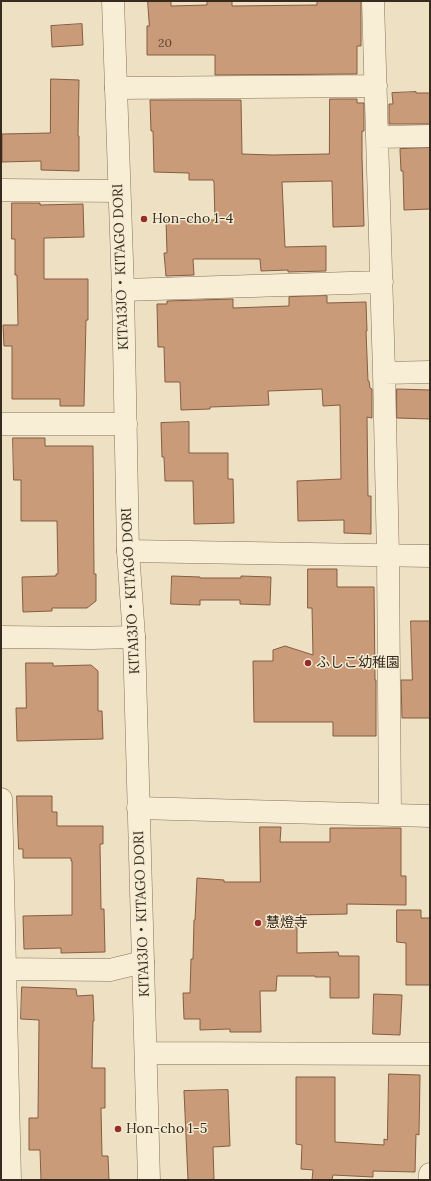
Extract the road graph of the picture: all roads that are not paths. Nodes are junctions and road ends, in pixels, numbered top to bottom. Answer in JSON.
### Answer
{"nodes":[{"id":1,"x":113,"y":1,"type":"edge"},
{"id":2,"x":373,"y":1,"type":"edge"},
{"id":3,"x":376,"y":86,"type":"junction"},
{"id":4,"x":116,"y":88,"type":"junction"},
{"id":5,"x":430,"y":136,"type":"edge"},
{"id":6,"x":378,"y":137,"type":"junction"},
{"id":7,"x":1,"y":190,"type":"edge"},
{"id":8,"x":119,"y":191,"type":"junction"},
{"id":9,"x":382,"y":282,"type":"junction"},
{"id":10,"x":123,"y":290,"type":"junction"},
{"id":11,"x":430,"y":372,"type":"edge"},
{"id":12,"x":384,"y":373,"type":"junction"},
{"id":13,"x":1,"y":424,"type":"edge"},
{"id":14,"x":126,"y":424,"type":"junction"},
{"id":15,"x":128,"y":552,"type":"junction"},
{"id":16,"x":388,"y":556,"type":"junction"},
{"id":17,"x":430,"y":556,"type":"edge"},
{"id":18,"x":1,"y":637,"type":"edge"},
{"id":19,"x":134,"y":637,"type":"junction"},
{"id":20,"x":1,"y":799,"type":"edge"},
{"id":21,"x":138,"y":808,"type":"junction"},
{"id":22,"x":390,"y":815,"type":"junction"},
{"id":23,"x":430,"y":816,"type":"edge"},
{"id":24,"x":143,"y":962,"type":"junction"},
{"id":25,"x":3,"y":969,"type":"edge"},
{"id":26,"x":146,"y":1053,"type":"junction"},
{"id":27,"x":430,"y":1054,"type":"edge"},
{"id":28,"x":430,"y":1174,"type":"edge"},
{"id":29,"x":10,"y":1180,"type":"edge"},
{"id":30,"x":149,"y":1180,"type":"edge"},
{"id":31,"x":430,"y":1180,"type":"edge"}],
"edges":[{"from":1,"to":4,"type":"street","name":"KITA13JO・KITAGO DORI"},
{"from":2,"to":3,"type":"street"},
{"from":3,"to":4,"type":"street"},
{"from":3,"to":6,"type":"street"},
{"from":4,"to":8,"type":"street","name":"KITA13JO・KITAGO DORI"},
{"from":5,"to":6,"type":"street"},
{"from":6,"to":9,"type":"street"},
{"from":7,"to":8,"type":"street"},
{"from":8,"to":10,"type":"street","name":"KITA13JO・KITAGO DORI"},
{"from":9,"to":10,"type":"street"},
{"from":9,"to":12,"type":"street"},
{"from":10,"to":14,"type":"street","name":"KITA13JO・KITAGO DORI"},
{"from":11,"to":12,"type":"street"},
{"from":12,"to":16,"type":"street"},
{"from":13,"to":14,"type":"street"},
{"from":14,"to":15,"type":"street","name":"KITA13JO・KITAGO DORI"},
{"from":15,"to":16,"type":"street"},
{"from":15,"to":19,"type":"street","name":"KITA13JO・KITAGO DORI"},
{"from":16,"to":17,"type":"street"},
{"from":16,"to":22,"type":"street"},
{"from":18,"to":19,"type":"street"},
{"from":19,"to":21,"type":"street","name":"KITA13JO・KITAGO DORI"},
{"from":20,"to":25,"type":"street"},
{"from":21,"to":22,"type":"street"},
{"from":21,"to":24,"type":"street","name":"KITA13JO・KITAGO DORI"},
{"from":22,"to":23,"type":"street"},
{"from":24,"to":25,"type":"street"},
{"from":24,"to":26,"type":"street","name":"KITA13JO・KITAGO DORI"},
{"from":25,"to":29,"type":"street"},
{"from":26,"to":27,"type":"street"},
{"from":26,"to":30,"type":"street","name":"KITA13JO・KITAGO DORI"},
{"from":28,"to":31,"type":"street"}]}
